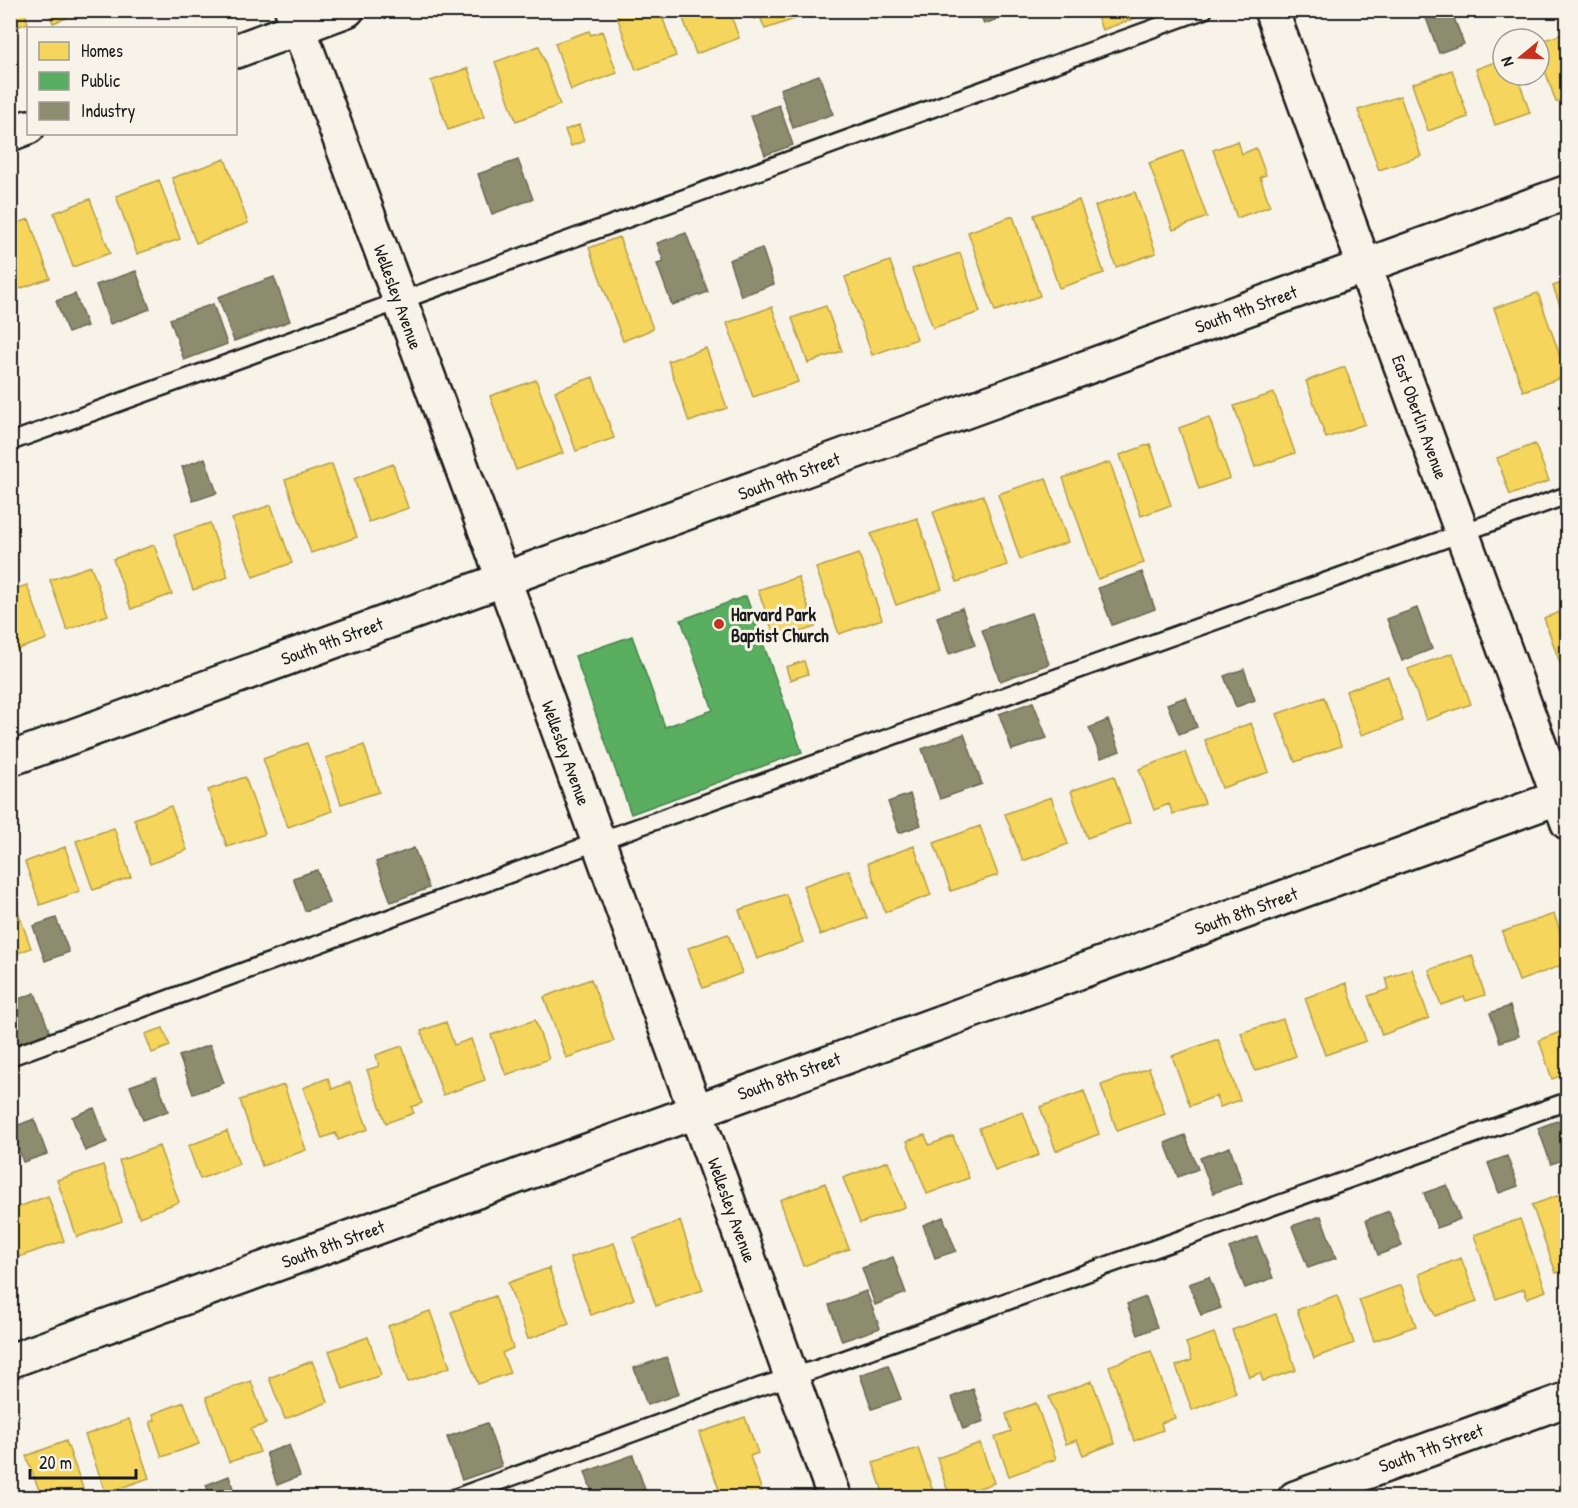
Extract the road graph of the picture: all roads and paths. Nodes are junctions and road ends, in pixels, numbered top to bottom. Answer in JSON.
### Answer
{"nodes":[{"id":1,"x":346,"y":10,"type":"edge"},
{"id":2,"x":1204,"y":10,"type":"edge"},
{"id":3,"x":1272,"y":10,"type":"edge"},
{"id":4,"x":295,"y":19,"type":"edge"},
{"id":5,"x":237,"y":50,"type":"edge"},
{"id":6,"x":27,"y":127,"type":"edge"},
{"id":7,"x":10,"y":134,"type":"edge"},
{"id":8,"x":1568,"y":192,"type":"edge"},
{"id":9,"x":1366,"y":266,"type":"junction"},
{"id":10,"x":400,"y":302,"type":"junction"},
{"id":11,"x":10,"y":442,"type":"edge"},
{"id":12,"x":1568,"y":495,"type":"edge"},
{"id":13,"x":1463,"y":533,"type":"junction"},
{"id":14,"x":503,"y":579,"type":"junction"},
{"id":15,"x":10,"y":759,"type":"edge"},
{"id":16,"x":1564,"y":805,"type":"edge"},
{"id":17,"x":599,"y":841,"type":"junction"},
{"id":18,"x":10,"y":1057,"type":"edge"},
{"id":19,"x":1568,"y":1101,"type":"edge"},
{"id":20,"x":696,"y":1111,"type":"junction"},
{"id":21,"x":10,"y":1361,"type":"edge"},
{"id":22,"x":792,"y":1377,"type":"junction"},
{"id":23,"x":1568,"y":1399,"type":"edge"},
{"id":24,"x":454,"y":1497,"type":"edge"},
{"id":25,"x":835,"y":1497,"type":"edge"},
{"id":26,"x":1295,"y":1497,"type":"edge"}],
"edges":[{"from":1,"to":4,"type":"street"},
{"from":2,"to":10,"type":"lane"},
{"from":3,"to":9,"type":"street","name":"East Oberlin Avenue"},
{"from":4,"to":5,"type":"street"},
{"from":4,"to":10,"type":"street","name":"Wellesley Avenue"},
{"from":6,"to":7,"type":"street"},
{"from":8,"to":9,"type":"street","name":"South 9th Street"},
{"from":9,"to":13,"type":"street","name":"East Oberlin Avenue"},
{"from":9,"to":14,"type":"street","name":"South 9th Street"},
{"from":10,"to":11,"type":"lane"},
{"from":10,"to":14,"type":"street","name":"Wellesley Avenue"},
{"from":12,"to":13,"type":"lane"},
{"from":13,"to":16,"type":"street","name":"East Oberlin Avenue"},
{"from":13,"to":17,"type":"lane"},
{"from":14,"to":15,"type":"street","name":"South 9th Street"},
{"from":14,"to":17,"type":"street","name":"Wellesley Avenue"},
{"from":16,"to":20,"type":"street","name":"South 8th Street"},
{"from":17,"to":18,"type":"lane"},
{"from":17,"to":20,"type":"street","name":"Wellesley Avenue"},
{"from":19,"to":22,"type":"lane"},
{"from":20,"to":21,"type":"street","name":"South 8th Street"},
{"from":20,"to":22,"type":"street","name":"Wellesley Avenue"},
{"from":22,"to":24,"type":"lane"},
{"from":22,"to":25,"type":"street","name":"Wellesley Avenue"},
{"from":23,"to":26,"type":"street","name":"South 7th Street"}]}
